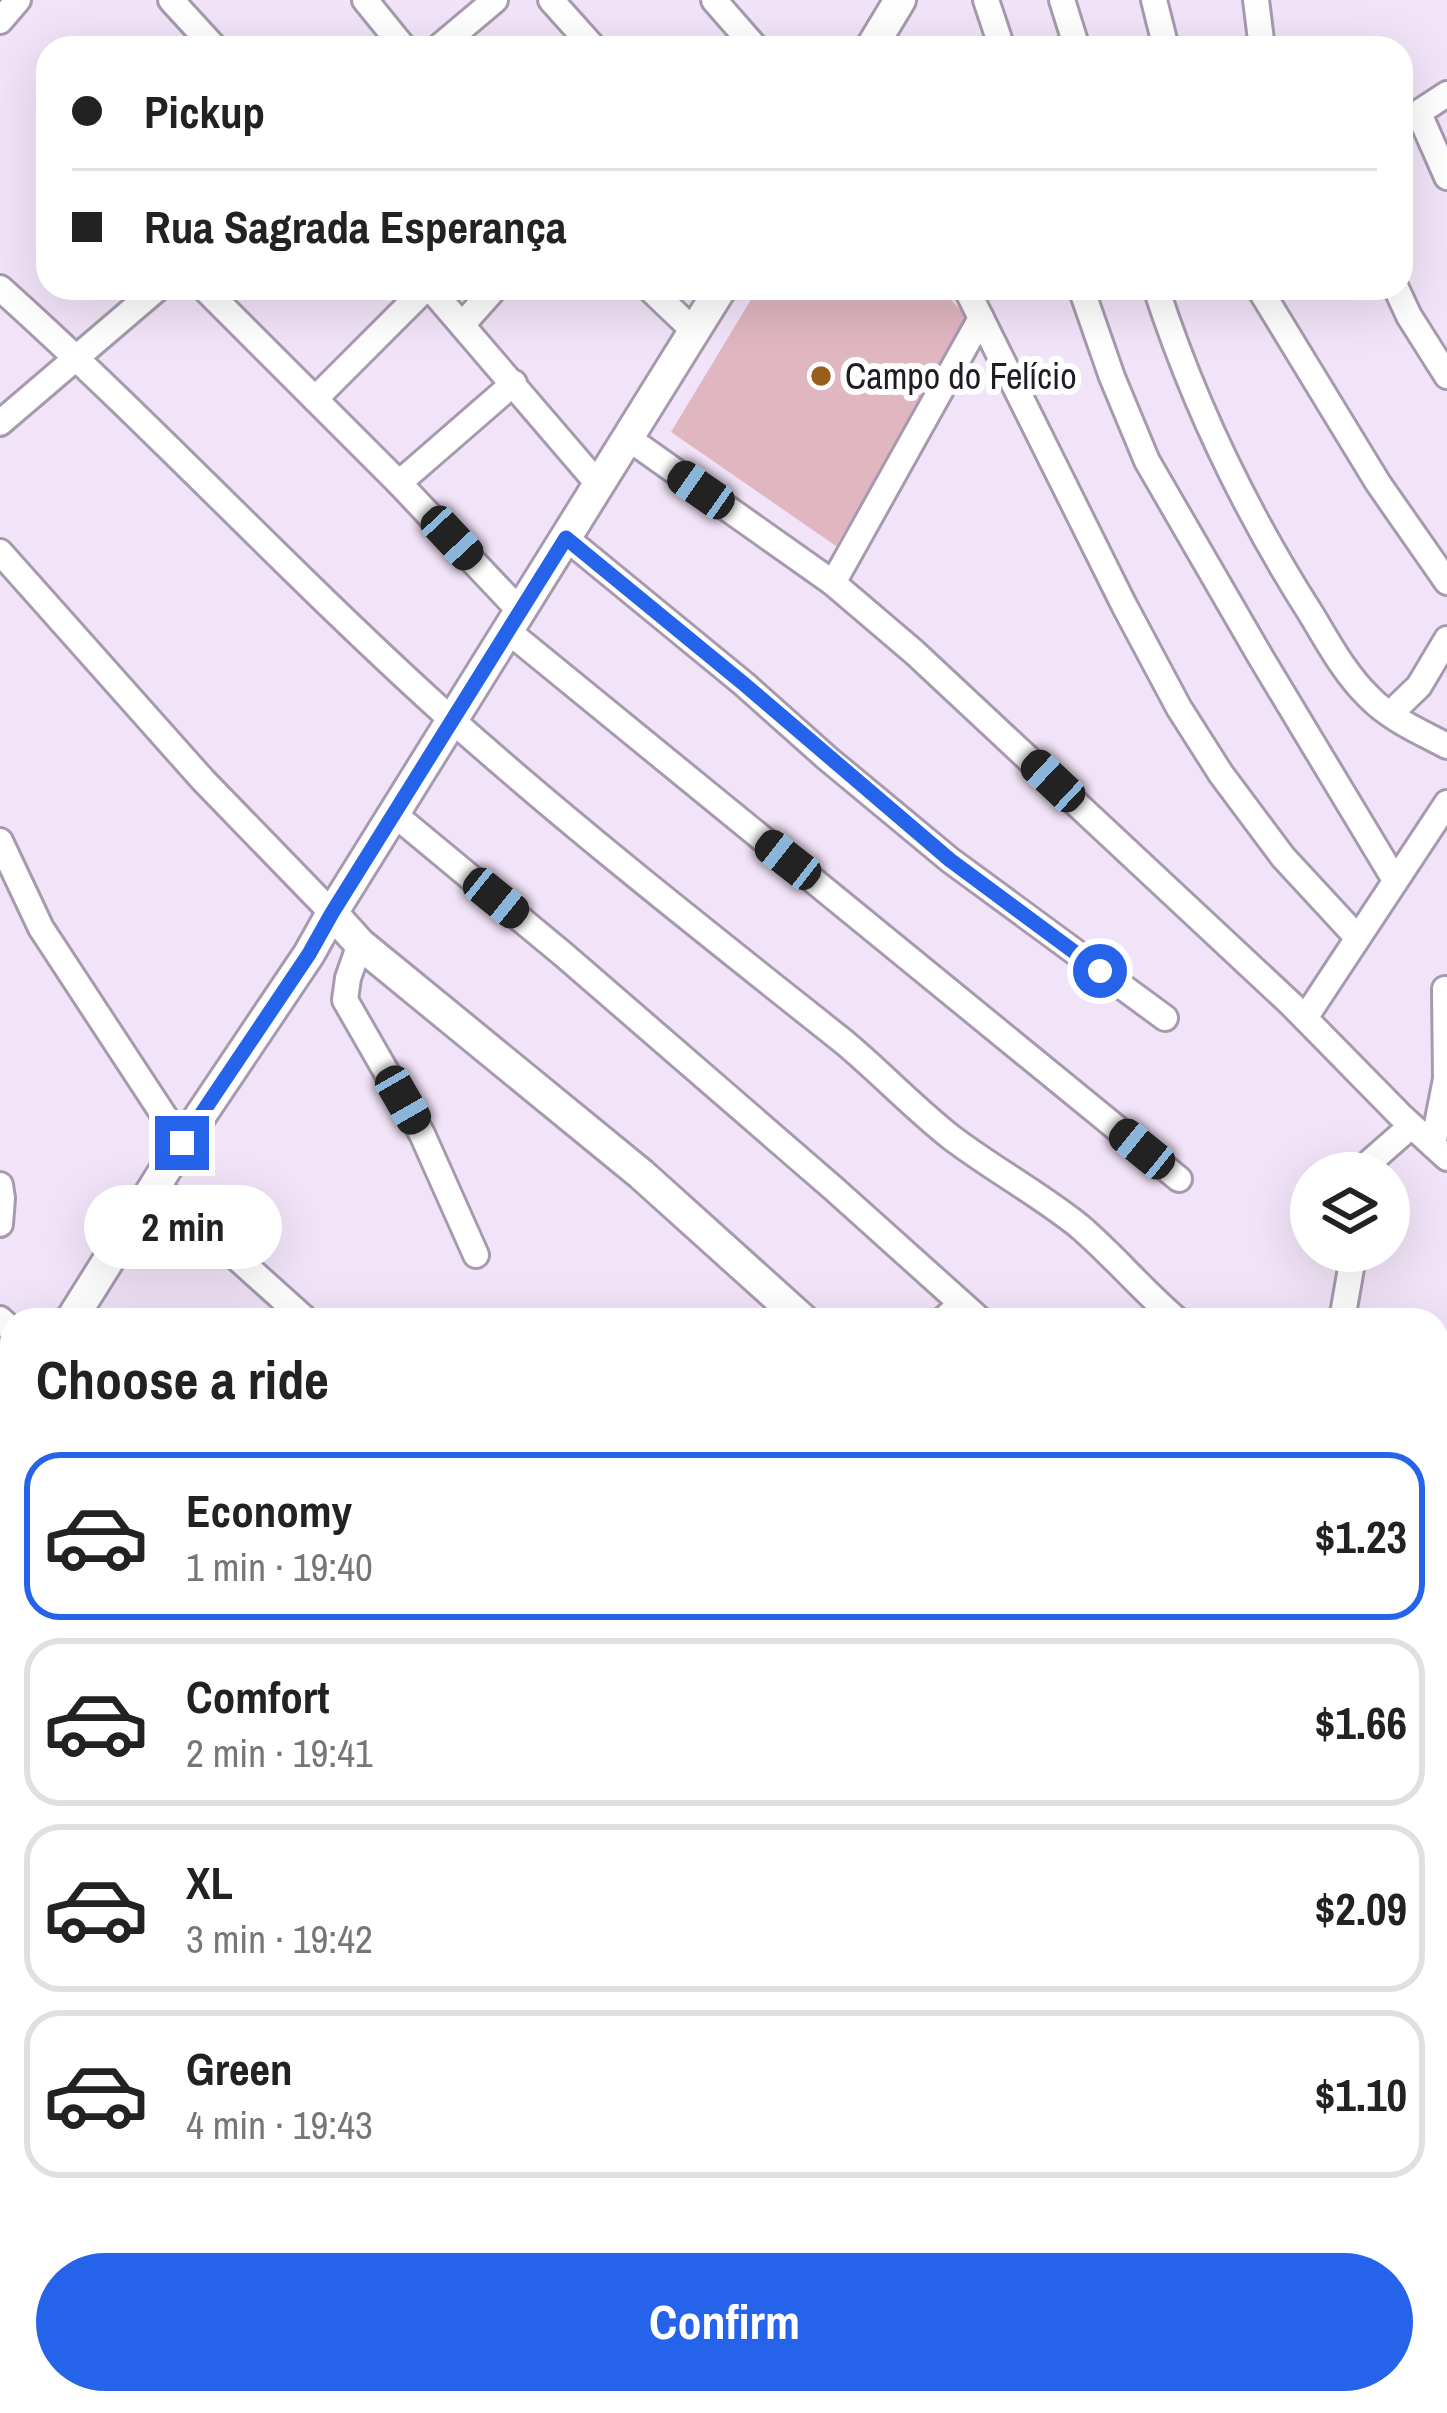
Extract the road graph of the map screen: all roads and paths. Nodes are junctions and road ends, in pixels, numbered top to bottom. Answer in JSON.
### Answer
{"nodes":[{"id":1,"x":17,"y":0,"type":"edge"},
{"id":2,"x":171,"y":0,"type":"edge"},
{"id":3,"x":365,"y":0,"type":"edge"},
{"id":4,"x":495,"y":0,"type":"edge"},
{"id":5,"x":551,"y":0,"type":"edge"},
{"id":6,"x":714,"y":0,"type":"edge"},
{"id":7,"x":901,"y":0,"type":"edge"},
{"id":8,"x":986,"y":0,"type":"edge"},
{"id":9,"x":1062,"y":0,"type":"edge"},
{"id":10,"x":1154,"y":0,"type":"edge"},
{"id":11,"x":1256,"y":0,"type":"edge"},
{"id":12,"x":0,"y":21,"type":"edge"},
{"id":13,"x":204,"y":36,"type":"edge"},
{"id":14,"x":394,"y":36,"type":"edge"},
{"id":15,"x":452,"y":36,"type":"edge"},
{"id":16,"x":583,"y":36,"type":"edge"},
{"id":17,"x":746,"y":36,"type":"edge"},
{"id":18,"x":878,"y":36,"type":"edge"},
{"id":19,"x":998,"y":36,"type":"edge"},
{"id":20,"x":1073,"y":36,"type":"edge"},
{"id":21,"x":1163,"y":36,"type":"edge"},
{"id":22,"x":1260,"y":36,"type":"edge"},
{"id":23,"x":1447,"y":94,"type":"edge"},
{"id":24,"x":1447,"y":177,"type":"edge"},
{"id":25,"x":0,"y":288,"type":"edge"},
{"id":26,"x":144,"y":300,"type":"edge"},
{"id":27,"x":216,"y":300,"type":"edge"},
{"id":28,"x":416,"y":300,"type":"edge"},
{"id":29,"x":439,"y":300,"type":"edge"},
{"id":30,"x":484,"y":300,"type":"edge"},
{"id":31,"x":661,"y":300,"type":"edge"},
{"id":32,"x":714,"y":300,"type":"edge"},
{"id":33,"x":972,"y":300,"type":"edge"},
{"id":34,"x":1085,"y":300,"type":"edge"},
{"id":35,"x":1160,"y":300,"type":"edge"},
{"id":36,"x":1270,"y":300,"type":"edge"},
{"id":37,"x":1402,"y":300,"type":"edge"},
{"id":38,"x":981,"y":318,"type":"junction"},
{"id":39,"x":462,"y":325,"type":"junction"},
{"id":40,"x":694,"y":332,"type":"junction"},
{"id":41,"x":77,"y":357,"type":"junction"},
{"id":42,"x":1447,"y":376,"type":"edge"},
{"id":43,"x":514,"y":383,"type":"junction"},
{"id":44,"x":315,"y":399,"type":"junction"},
{"id":45,"x":0,"y":423,"type":"edge"},
{"id":46,"x":628,"y":438,"type":"junction"},
{"id":47,"x":399,"y":483,"type":"junction"},
{"id":48,"x":599,"y":485,"type":"junction"},
{"id":49,"x":566,"y":538,"type":"junction"},
{"id":50,"x":0,"y":552,"type":"edge"},
{"id":51,"x":1447,"y":582,"type":"edge"},
{"id":52,"x":833,"y":583,"type":"junction"},
{"id":53,"x":514,"y":621,"type":"junction"},
{"id":54,"x":1447,"y":639,"type":"edge"},
{"id":55,"x":1390,"y":714,"type":"junction"},
{"id":56,"x":452,"y":720,"type":"junction"},
{"id":57,"x":1447,"y":746,"type":"edge"},
{"id":58,"x":1447,"y":803,"type":"edge"},
{"id":59,"x":394,"y":814,"type":"junction"},
{"id":60,"x":0,"y":841,"type":"edge"},
{"id":61,"x":1395,"y":880,"type":"junction"},
{"id":62,"x":332,"y":913,"type":"junction"},
{"id":63,"x":1357,"y":937,"type":"junction"},
{"id":64,"x":360,"y":944,"type":"junction"},
{"id":65,"x":1445,"y":988,"type":"edge"},
{"id":66,"x":1165,"y":1018,"type":"dead end"},
{"id":67,"x":1305,"y":1018,"type":"junction"},
{"id":68,"x":1412,"y":1126,"type":"junction"},
{"id":69,"x":182,"y":1143,"type":"junction"},
{"id":70,"x":1382,"y":1152,"type":"edge"},
{"id":71,"x":1440,"y":1152,"type":"edge"},
{"id":72,"x":1179,"y":1179,"type":"dead end"},
{"id":73,"x":0,"y":1185,"type":"edge"},
{"id":74,"x":157,"y":1185,"type":"junction"},
{"id":75,"x":0,"y":1224,"type":"edge"},
{"id":76,"x":476,"y":1255,"type":"dead end"},
{"id":77,"x":1350,"y":1272,"type":"edge"},
{"id":78,"x":79,"y":1308,"type":"edge"},
{"id":79,"x":293,"y":1308,"type":"edge"},
{"id":80,"x":790,"y":1308,"type":"edge"},
{"id":81,"x":954,"y":1308,"type":"edge"},
{"id":82,"x":1163,"y":1308,"type":"edge"},
{"id":83,"x":1344,"y":1308,"type":"edge"}],
"edges":[{"from":1,"to":12,"type":"street"},
{"from":2,"to":13,"type":"street"},
{"from":3,"to":14,"type":"street"},
{"from":4,"to":15,"type":"street"},
{"from":5,"to":16,"type":"street"},
{"from":6,"to":17,"type":"street"},
{"from":7,"to":18,"type":"street"},
{"from":8,"to":19,"type":"street"},
{"from":9,"to":20,"type":"street"},
{"from":10,"to":21,"type":"street"},
{"from":11,"to":22,"type":"street"},
{"from":23,"to":24,"type":"street"},
{"from":25,"to":41,"type":"street"},
{"from":26,"to":41,"type":"street"},
{"from":27,"to":44,"type":"street"},
{"from":28,"to":44,"type":"street"},
{"from":29,"to":39,"type":"street"},
{"from":30,"to":39,"type":"street"},
{"from":31,"to":40,"type":"street"},
{"from":32,"to":40,"type":"street"},
{"from":33,"to":38,"type":"street"},
{"from":34,"to":61,"type":"street"},
{"from":35,"to":55,"type":"street"},
{"from":36,"to":51,"type":"street"},
{"from":37,"to":42,"type":"street"},
{"from":38,"to":52,"type":"street"},
{"from":38,"to":63,"type":"street"},
{"from":39,"to":43,"type":"street"},
{"from":40,"to":46,"type":"street"},
{"from":41,"to":45,"type":"street"},
{"from":41,"to":56,"type":"street"},
{"from":43,"to":47,"type":"street"},
{"from":43,"to":48,"type":"street"},
{"from":44,"to":47,"type":"street"},
{"from":46,"to":48,"type":"street"},
{"from":46,"to":52,"type":"street"},
{"from":47,"to":53,"type":"street"},
{"from":48,"to":49,"type":"street"},
{"from":49,"to":53,"type":"street"},
{"from":49,"to":66,"type":"street"},
{"from":50,"to":62,"type":"street"},
{"from":52,"to":67,"type":"street"},
{"from":53,"to":56,"type":"street"},
{"from":53,"to":72,"type":"street"},
{"from":54,"to":55,"type":"street"},
{"from":55,"to":57,"type":"street"},
{"from":56,"to":59,"type":"street"},
{"from":56,"to":82,"type":"street"},
{"from":58,"to":61,"type":"street"},
{"from":59,"to":62,"type":"street"},
{"from":59,"to":81,"type":"street"},
{"from":60,"to":69,"type":"street"},
{"from":61,"to":63,"type":"street"},
{"from":62,"to":64,"type":"street"},
{"from":62,"to":69,"type":"street"},
{"from":63,"to":67,"type":"street"},
{"from":64,"to":76,"type":"street"},
{"from":64,"to":80,"type":"street"},
{"from":65,"to":71,"type":"street"},
{"from":67,"to":68,"type":"street"},
{"from":68,"to":70,"type":"street"},
{"from":68,"to":71,"type":"street"},
{"from":69,"to":74,"type":"street"},
{"from":73,"to":75,"type":"street"},
{"from":74,"to":78,"type":"street"},
{"from":74,"to":79,"type":"street"},
{"from":77,"to":83,"type":"street"}]}
